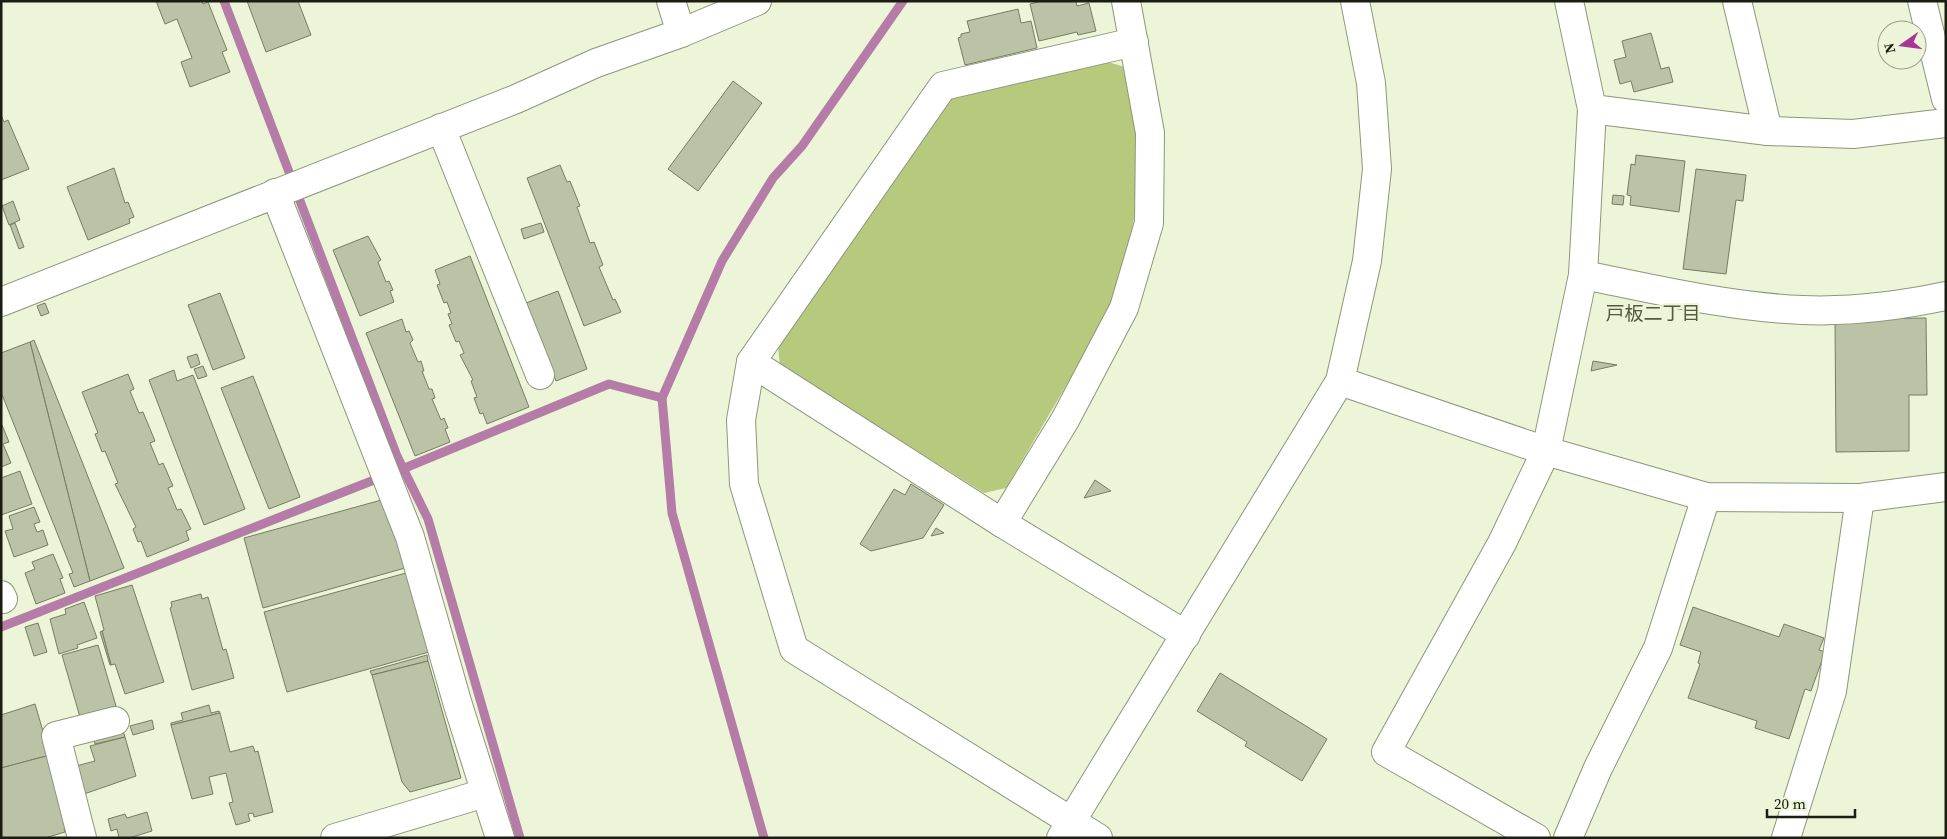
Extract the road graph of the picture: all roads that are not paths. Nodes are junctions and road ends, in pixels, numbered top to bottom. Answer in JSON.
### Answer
{"nodes":[{"id":1,"x":671,"y":1,"type":"edge"},
{"id":2,"x":757,"y":1,"type":"edge"},
{"id":3,"x":1126,"y":1,"type":"edge"},
{"id":4,"x":1355,"y":1,"type":"edge"},
{"id":5,"x":1569,"y":1,"type":"edge"},
{"id":6,"x":1737,"y":1,"type":"edge"},
{"id":7,"x":1922,"y":1,"type":"edge"},
{"id":8,"x":681,"y":33,"type":"junction"},
{"id":9,"x":1134,"y":42,"type":"junction"},
{"id":10,"x":1946,"y":99,"type":"edge"},
{"id":11,"x":1592,"y":109,"type":"junction"},
{"id":12,"x":1946,"y":123,"type":"edge"},
{"id":13,"x":441,"y":128,"type":"junction"},
{"id":14,"x":1768,"y":131,"type":"junction"},
{"id":15,"x":289,"y":187,"type":"junction"},
{"id":16,"x":1583,"y":275,"type":"junction"},
{"id":17,"x":1946,"y":296,"type":"edge"},
{"id":18,"x":1,"y":302,"type":"edge"},
{"id":19,"x":751,"y":362,"type":"junction"},
{"id":20,"x":540,"y":376,"type":"dead end"},
{"id":21,"x":1340,"y":381,"type":"junction"},
{"id":22,"x":1546,"y":451,"type":"junction"},
{"id":23,"x":1946,"y":487,"type":"edge"},
{"id":24,"x":1706,"y":497,"type":"junction"},
{"id":25,"x":1860,"y":498,"type":"junction"},
{"id":26,"x":1002,"y":522,"type":"junction"},
{"id":27,"x":1186,"y":636,"type":"junction"},
{"id":28,"x":114,"y":721,"type":"dead end"},
{"id":29,"x":485,"y":793,"type":"junction"},
{"id":30,"x":1066,"y":830,"type":"edge"},
{"id":31,"x":82,"y":838,"type":"edge"},
{"id":32,"x":335,"y":838,"type":"edge"},
{"id":33,"x":500,"y":838,"type":"edge"},
{"id":34,"x":1098,"y":838,"type":"edge"},
{"id":35,"x":1536,"y":838,"type":"edge"},
{"id":36,"x":1568,"y":838,"type":"edge"},
{"id":37,"x":1786,"y":838,"type":"edge"}],
"edges":[{"from":1,"to":8,"type":"street"},
{"from":2,"to":8,"type":"street"},
{"from":3,"to":9,"type":"street"},
{"from":4,"to":21,"type":"street"},
{"from":5,"to":11,"type":"street"},
{"from":6,"to":14,"type":"street"},
{"from":7,"to":10,"type":"street"},
{"from":8,"to":13,"type":"street"},
{"from":9,"to":19,"type":"street"},
{"from":9,"to":26,"type":"street"},
{"from":11,"to":14,"type":"street"},
{"from":11,"to":16,"type":"street"},
{"from":12,"to":14,"type":"street"},
{"from":13,"to":15,"type":"street"},
{"from":13,"to":20,"type":"street"},
{"from":15,"to":18,"type":"street"},
{"from":15,"to":29,"type":"street"},
{"from":16,"to":17,"type":"street"},
{"from":16,"to":22,"type":"street"},
{"from":19,"to":26,"type":"street"},
{"from":19,"to":30,"type":"street"},
{"from":21,"to":22,"type":"street"},
{"from":21,"to":27,"type":"street"},
{"from":22,"to":24,"type":"street"},
{"from":22,"to":35,"type":"street"},
{"from":23,"to":25,"type":"street"},
{"from":24,"to":25,"type":"street"},
{"from":24,"to":36,"type":"street"},
{"from":25,"to":37,"type":"street"},
{"from":26,"to":27,"type":"street"},
{"from":27,"to":30,"type":"street"},
{"from":28,"to":31,"type":"street"},
{"from":29,"to":32,"type":"street"},
{"from":29,"to":33,"type":"street"},
{"from":30,"to":34,"type":"street"}]}
